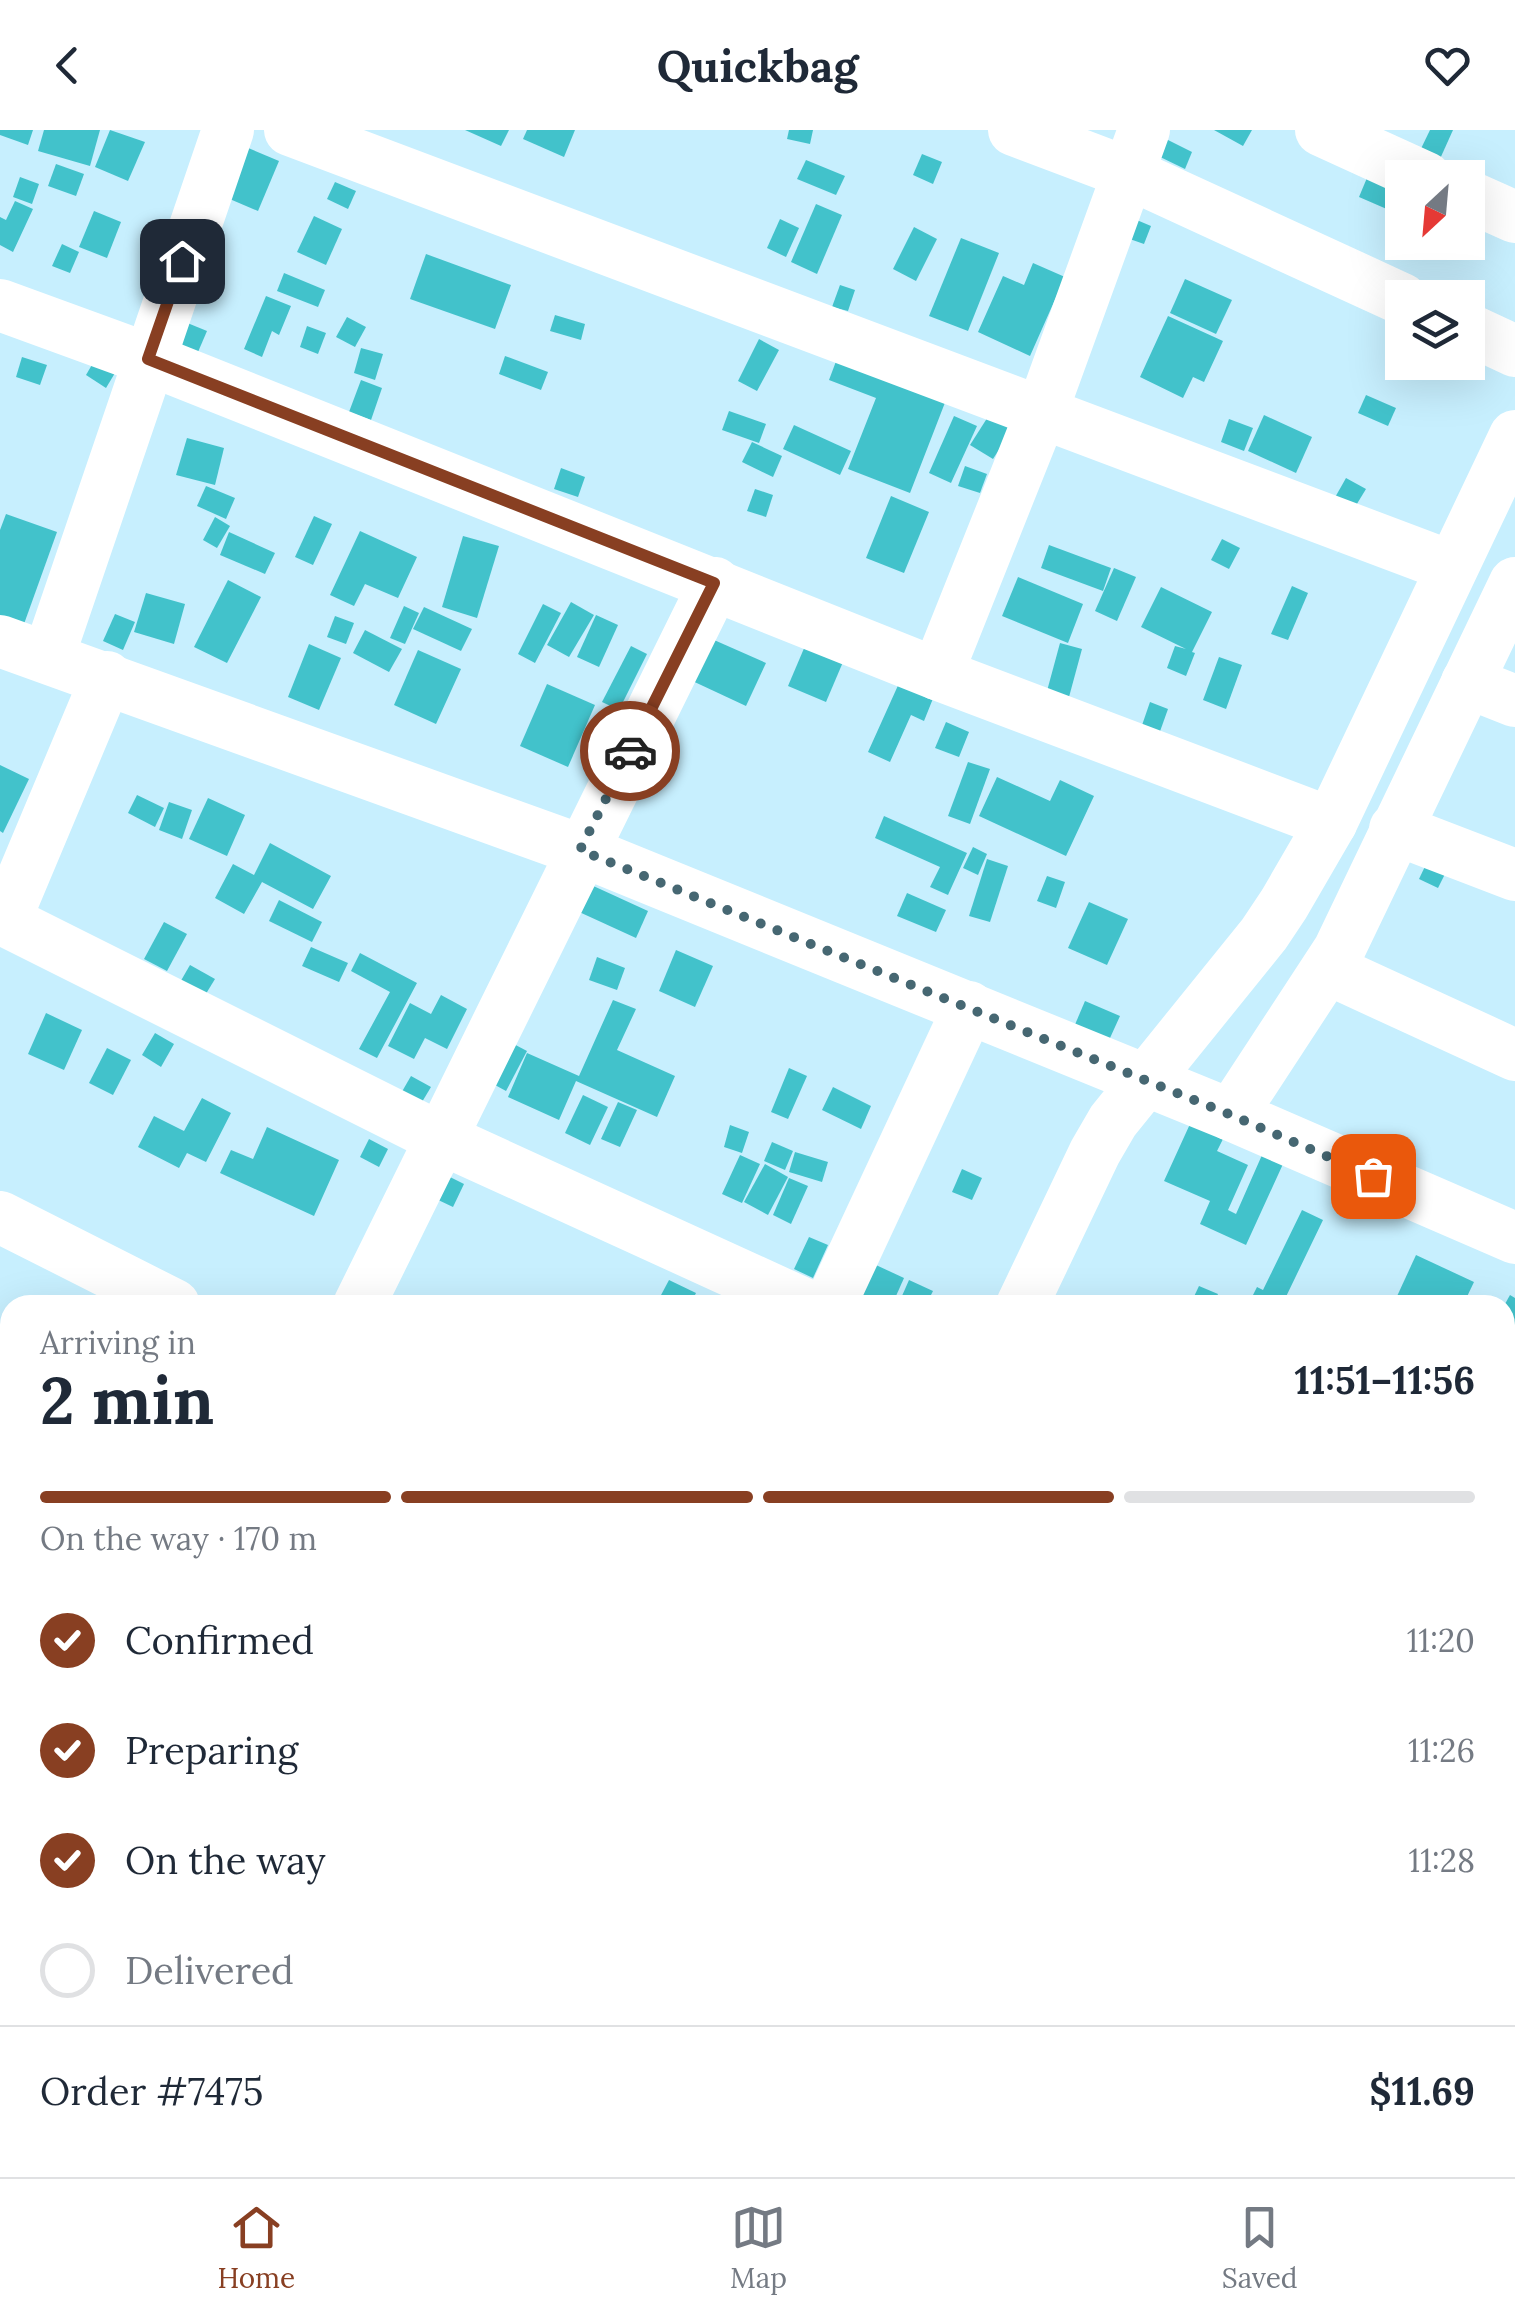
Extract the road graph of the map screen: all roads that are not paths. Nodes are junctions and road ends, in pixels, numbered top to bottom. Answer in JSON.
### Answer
{"nodes":[{"id":1,"x":228,"y":130,"type":"edge"},
{"id":2,"x":290,"y":130,"type":"edge"},
{"id":3,"x":1014,"y":130,"type":"edge"},
{"id":4,"x":1320,"y":130,"type":"edge"},
{"id":5,"x":1136,"y":151,"type":"edge"},
{"id":6,"x":1386,"y":160,"type":"edge"},
{"id":7,"x":1485,"y":204,"type":"edge"},
{"id":8,"x":1515,"y":217,"type":"edge"},
{"id":9,"x":1385,"y":290,"type":"edge"},
{"id":10,"x":0,"y":305,"type":"edge"},
{"id":11,"x":1485,"y":337,"type":"edge"},
{"id":12,"x":1515,"y":351,"type":"edge"},
{"id":13,"x":148,"y":359,"type":"junction"},
{"id":14,"x":1042,"y":410,"type":"junction"},
{"id":15,"x":1515,"y":436,"type":"edge"},
{"id":16,"x":1498,"y":515,"type":"edge"},
{"id":17,"x":1452,"y":567,"type":"junction"},
{"id":18,"x":714,"y":583,"type":"junction"},
{"id":19,"x":1515,"y":583,"type":"edge"},
{"id":20,"x":24,"y":649,"type":"edge"},
{"id":21,"x":937,"y":674,"type":"junction"},
{"id":22,"x":107,"y":677,"type":"junction"},
{"id":23,"x":1467,"y":682,"type":"junction"},
{"id":24,"x":1515,"y":701,"type":"edge"},
{"id":25,"x":1331,"y":823,"type":"junction"},
{"id":26,"x":1395,"y":829,"type":"junction"},
{"id":27,"x":580,"y":850,"type":"junction"},
{"id":28,"x":1515,"y":874,"type":"edge"},
{"id":29,"x":2,"y":919,"type":"edge"},
{"id":30,"x":1328,"y":969,"type":"junction"},
{"id":31,"x":968,"y":1007,"type":"junction"},
{"id":32,"x":1515,"y":1056,"type":"edge"},
{"id":33,"x":1144,"y":1080,"type":"junction"},
{"id":34,"x":1231,"y":1115,"type":"junction"},
{"id":35,"x":440,"y":1138,"type":"junction"},
{"id":36,"x":0,"y":1216,"type":"edge"},
{"id":37,"x":1515,"y":1238,"type":"edge"},
{"id":38,"x":154,"y":1295,"type":"edge"},
{"id":39,"x":364,"y":1295,"type":"edge"},
{"id":40,"x":784,"y":1295,"type":"edge"},
{"id":41,"x":835,"y":1295,"type":"edge"},
{"id":42,"x":1027,"y":1295,"type":"edge"}],
"edges":[{"from":1,"to":13,"type":"street"},
{"from":2,"to":14,"type":"street"},
{"from":3,"to":5,"type":"street"},
{"from":4,"to":6,"type":"street"},
{"from":5,"to":9,"type":"street"},
{"from":5,"to":14,"type":"street"},
{"from":7,"to":8,"type":"street"},
{"from":10,"to":13,"type":"street"},
{"from":11,"to":12,"type":"street"},
{"from":13,"to":18,"type":"street"},
{"from":13,"to":20,"type":"street"},
{"from":14,"to":17,"type":"street"},
{"from":14,"to":21,"type":"street"},
{"from":15,"to":16,"type":"street"},
{"from":16,"to":17,"type":"street"},
{"from":17,"to":25,"type":"street"},
{"from":18,"to":21,"type":"street"},
{"from":18,"to":27,"type":"street"},
{"from":19,"to":23,"type":"street"},
{"from":20,"to":22,"type":"street"},
{"from":21,"to":25,"type":"street"},
{"from":22,"to":27,"type":"street"},
{"from":22,"to":29,"type":"street"},
{"from":23,"to":24,"type":"street"},
{"from":23,"to":26,"type":"street"},
{"from":25,"to":33,"type":"street"},
{"from":26,"to":28,"type":"street"},
{"from":26,"to":30,"type":"street"},
{"from":27,"to":31,"type":"street"},
{"from":27,"to":35,"type":"street"},
{"from":29,"to":35,"type":"street"},
{"from":30,"to":32,"type":"street"},
{"from":30,"to":34,"type":"street"},
{"from":31,"to":33,"type":"street"},
{"from":31,"to":41,"type":"street"},
{"from":33,"to":34,"type":"street"},
{"from":33,"to":42,"type":"street"},
{"from":34,"to":37,"type":"street"},
{"from":35,"to":39,"type":"street"},
{"from":35,"to":40,"type":"street"},
{"from":36,"to":38,"type":"street"}]}
